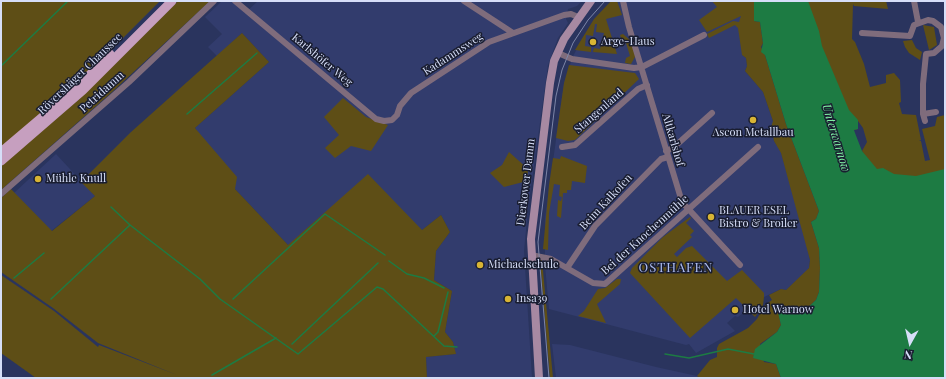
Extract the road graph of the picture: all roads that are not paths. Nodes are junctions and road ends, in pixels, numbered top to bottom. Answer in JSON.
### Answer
{"nodes":[{"id":1,"x":164,"y":1,"type":"edge"},
{"id":2,"x":172,"y":1,"type":"edge"},
{"id":3,"x":214,"y":1,"type":"edge"},
{"id":4,"x":236,"y":1,"type":"edge"},
{"id":5,"x":464,"y":1,"type":"edge"},
{"id":6,"x":591,"y":1,"type":"edge"},
{"id":7,"x":623,"y":1,"type":"edge"},
{"id":8,"x":914,"y":1,"type":"edge"},
{"id":9,"x":578,"y":17,"type":"junction"},
{"id":10,"x":918,"y":22,"type":"junction"},
{"id":11,"x":943,"y":25,"type":"edge"},
{"id":12,"x":516,"y":32,"type":"junction"},
{"id":13,"x":862,"y":33,"type":"dead end"},
{"id":14,"x":704,"y":35,"type":"dead end"},
{"id":15,"x":944,"y":43,"type":"edge"},
{"id":16,"x":558,"y":53,"type":"junction"},
{"id":17,"x":642,"y":67,"type":"junction"},
{"id":18,"x":647,"y":85,"type":"junction"},
{"id":19,"x":936,"y":112,"type":"dead end"},
{"id":20,"x":712,"y":113,"type":"dead end"},
{"id":21,"x":923,"y":114,"type":"junction"},
{"id":22,"x":397,"y":115,"type":"joint"},
{"id":23,"x":925,"y":122,"type":"dead end"},
{"id":24,"x":562,"y":147,"type":"dead end"},
{"id":25,"x":758,"y":147,"type":"dead end"},
{"id":26,"x":666,"y":151,"type":"junction"},
{"id":27,"x":1,"y":152,"type":"edge"},
{"id":28,"x":668,"y":157,"type":"junction"},
{"id":29,"x":1,"y":160,"type":"edge"},
{"id":30,"x":1,"y":194,"type":"edge"},
{"id":31,"x":689,"y":210,"type":"junction"},
{"id":32,"x":531,"y":255,"type":"junction"},
{"id":33,"x":740,"y":265,"type":"dead end"},
{"id":34,"x":567,"y":268,"type":"junction"},
{"id":35,"x":539,"y":378,"type":"edge"}],
"edges":[{"from":1,"to":27,"type":"main road","name":"Rövershäger Chaussee"},
{"from":2,"to":29,"type":"main road","name":"Rövershäger Chaussee"},
{"from":3,"to":30,"type":"street","name":"Petridamm"},
{"from":4,"to":22,"type":"street","name":"Karlshöfer Weg"},
{"from":5,"to":12,"type":"street"},
{"from":6,"to":9,"type":"street","name":"Dierkower Damm"},
{"from":7,"to":17,"type":"street","name":"Altkarlshof"},
{"from":8,"to":10,"type":"street"},
{"from":9,"to":12,"type":"street","name":"Kadammsweg"},
{"from":9,"to":16,"type":"street","name":"Dierkower Damm"},
{"from":10,"to":11,"type":"street"},
{"from":10,"to":13,"type":"street"},
{"from":11,"to":15,"type":"street"},
{"from":12,"to":22,"type":"street","name":"Kadammsweg"},
{"from":14,"to":17,"type":"street"},
{"from":15,"to":21,"type":"street"},
{"from":16,"to":17,"type":"street"},
{"from":16,"to":32,"type":"street","name":"Dierkower Damm"},
{"from":17,"to":18,"type":"street","name":"Altkarlshof"},
{"from":18,"to":24,"type":"street","name":"Stangenland"},
{"from":18,"to":26,"type":"street","name":"Altkarlshof"},
{"from":19,"to":21,"type":"street"},
{"from":20,"to":26,"type":"street"},
{"from":21,"to":23,"type":"street"},
{"from":25,"to":31,"type":"street","name":"Bei der Knochenmühle"},
{"from":26,"to":28,"type":"street","name":"Altkarlshof"},
{"from":28,"to":31,"type":"street","name":"Altkarlshof"},
{"from":28,"to":34,"type":"street","name":"Beim Kalkofen"},
{"from":31,"to":33,"type":"street","name":"Altkarlshof"},
{"from":31,"to":34,"type":"street","name":"Bei der Knochenmühle"},
{"from":32,"to":34,"type":"street","name":"Bei der Knochenmühle"},
{"from":32,"to":35,"type":"street","name":"Dierkower Damm"}]}
